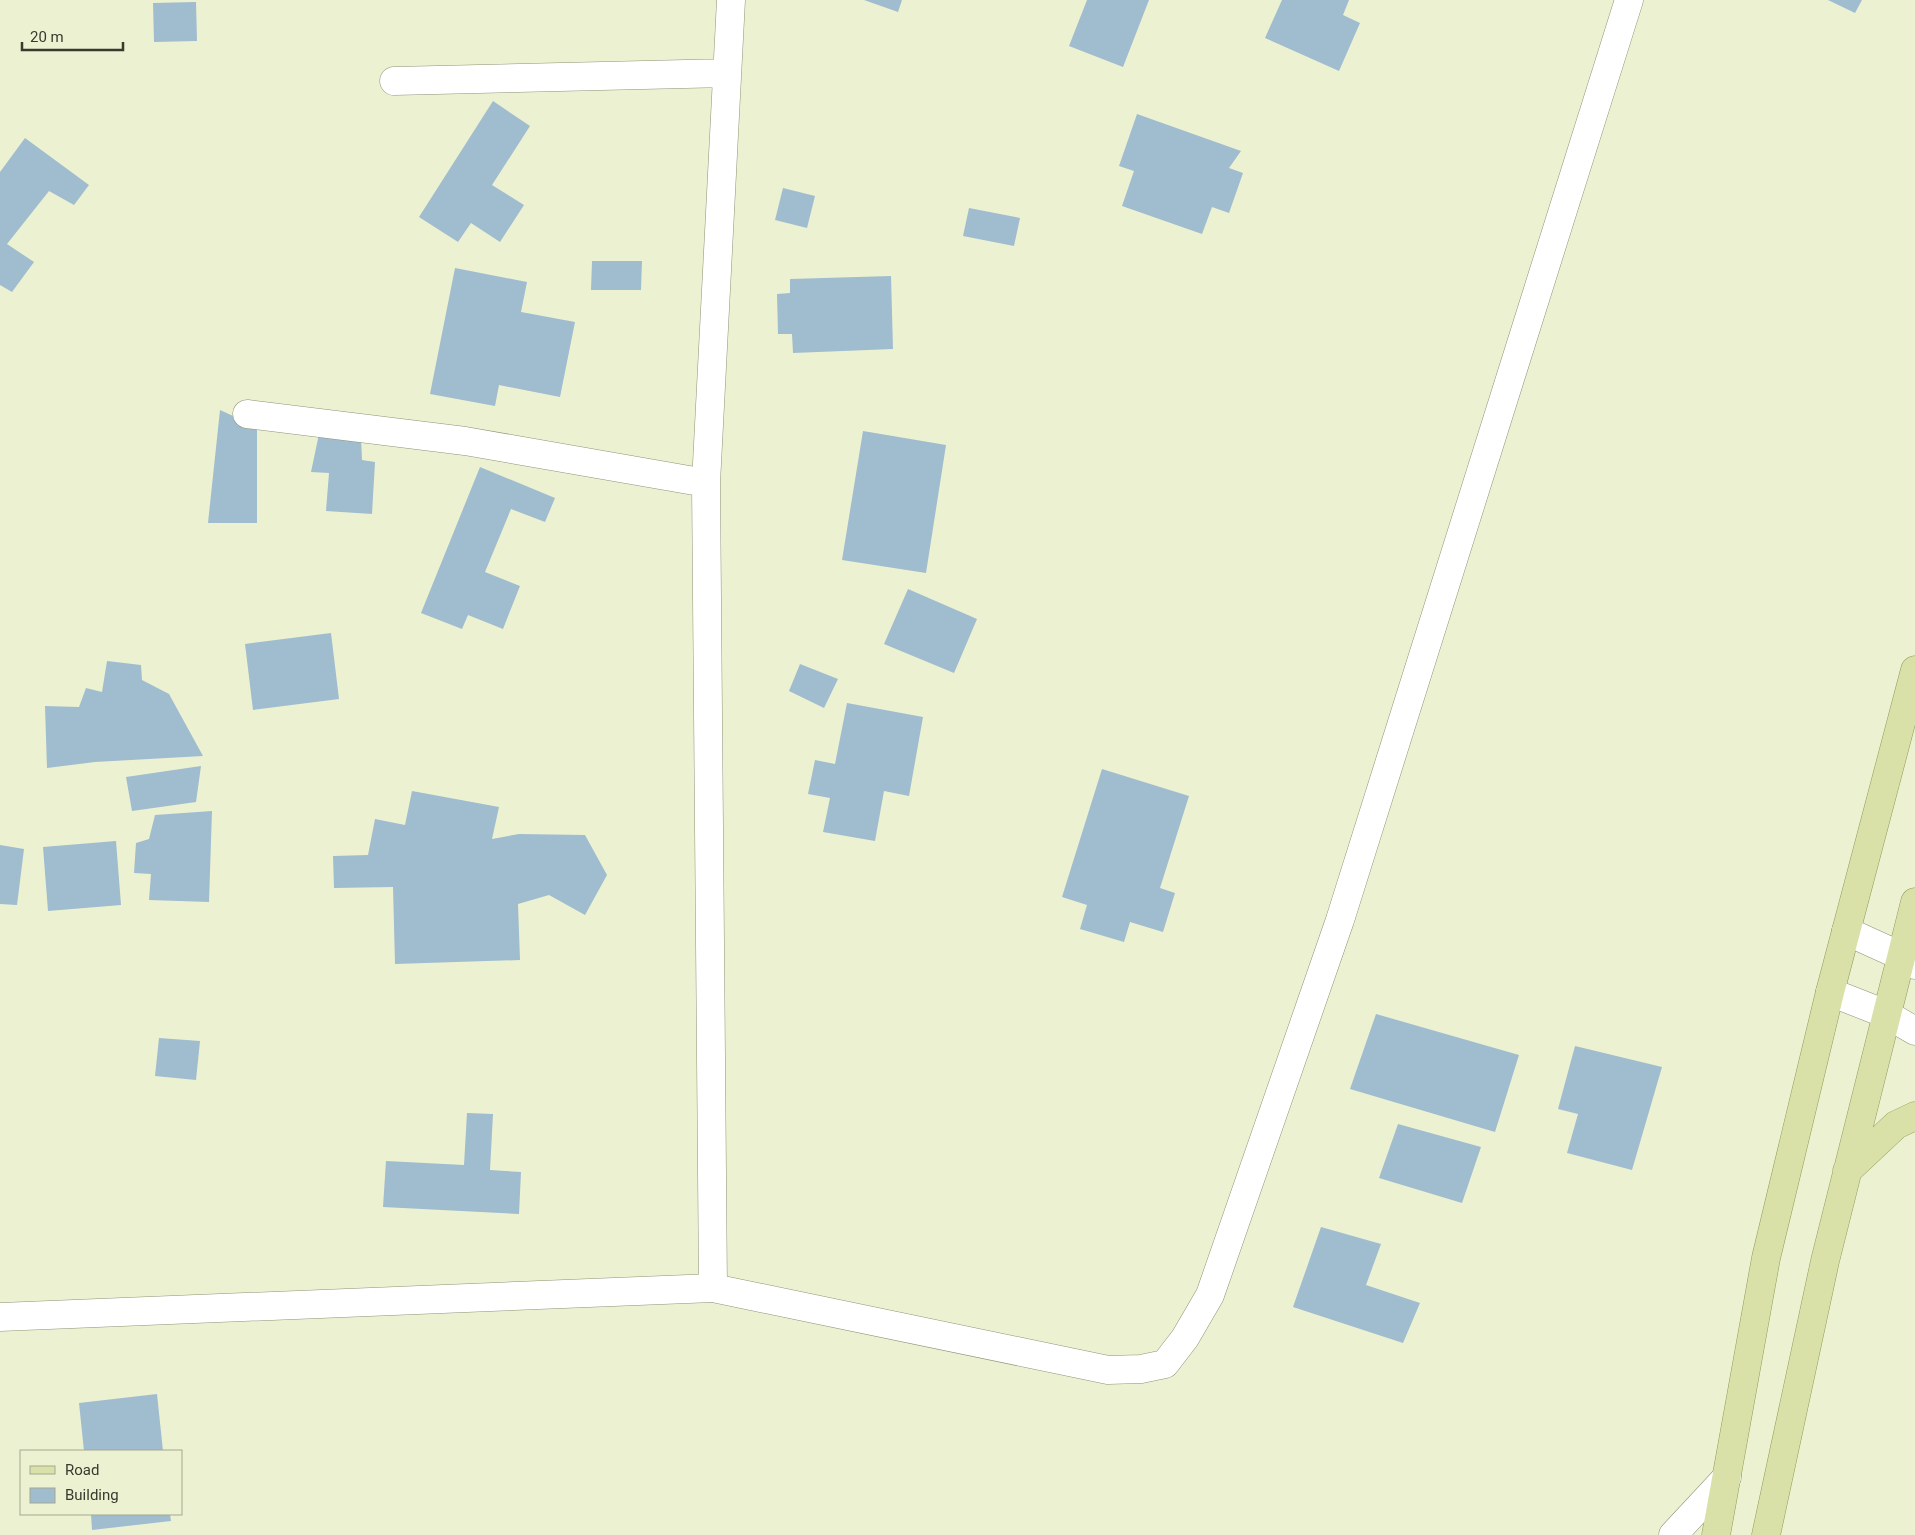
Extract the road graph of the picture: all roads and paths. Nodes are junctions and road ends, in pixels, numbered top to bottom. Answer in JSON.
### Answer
{"nodes":[{"id":1,"x":731,"y":0,"type":"edge"},
{"id":2,"x":1629,"y":0,"type":"edge"},
{"id":3,"x":727,"y":73,"type":"junction"},
{"id":4,"x":394,"y":82,"type":"dead end"},
{"id":5,"x":247,"y":414,"type":"dead end"},
{"id":6,"x":706,"y":483,"type":"junction"},
{"id":7,"x":1915,"y":670,"type":"edge"},
{"id":8,"x":1915,"y":902,"type":"edge"},
{"id":9,"x":1846,"y":931,"type":"junction"},
{"id":10,"x":1908,"y":960,"type":"edge"},
{"id":11,"x":1830,"y":992,"type":"junction"},
{"id":12,"x":1886,"y":1014,"type":"junction"},
{"id":13,"x":1915,"y":1031,"type":"edge"},
{"id":14,"x":1915,"y":1116,"type":"edge"},
{"id":15,"x":1847,"y":1171,"type":"junction"},
{"id":16,"x":713,"y":1288,"type":"junction"},
{"id":17,"x":0,"y":1317,"type":"edge"},
{"id":18,"x":1727,"y":1477,"type":"junction"},
{"id":19,"x":1674,"y":1535,"type":"edge"},
{"id":20,"x":1716,"y":1535,"type":"edge"},
{"id":21,"x":1766,"y":1535,"type":"edge"}],
"edges":[{"from":1,"to":3,"type":"street"},
{"from":2,"to":16,"type":"street"},
{"from":3,"to":4,"type":"street"},
{"from":3,"to":6,"type":"street"},
{"from":5,"to":6,"type":"street"},
{"from":6,"to":16,"type":"street"},
{"from":7,"to":9,"type":"main road"},
{"from":8,"to":10,"type":"main road"},
{"from":9,"to":10,"type":"street"},
{"from":9,"to":11,"type":"main road"},
{"from":10,"to":12,"type":"main road"},
{"from":11,"to":12,"type":"street"},
{"from":11,"to":18,"type":"main road"},
{"from":12,"to":13,"type":"street"},
{"from":12,"to":15,"type":"main road"},
{"from":14,"to":15,"type":"main road"},
{"from":15,"to":21,"type":"main road"},
{"from":16,"to":17,"type":"street"},
{"from":18,"to":19,"type":"street"},
{"from":18,"to":20,"type":"main road"}]}
